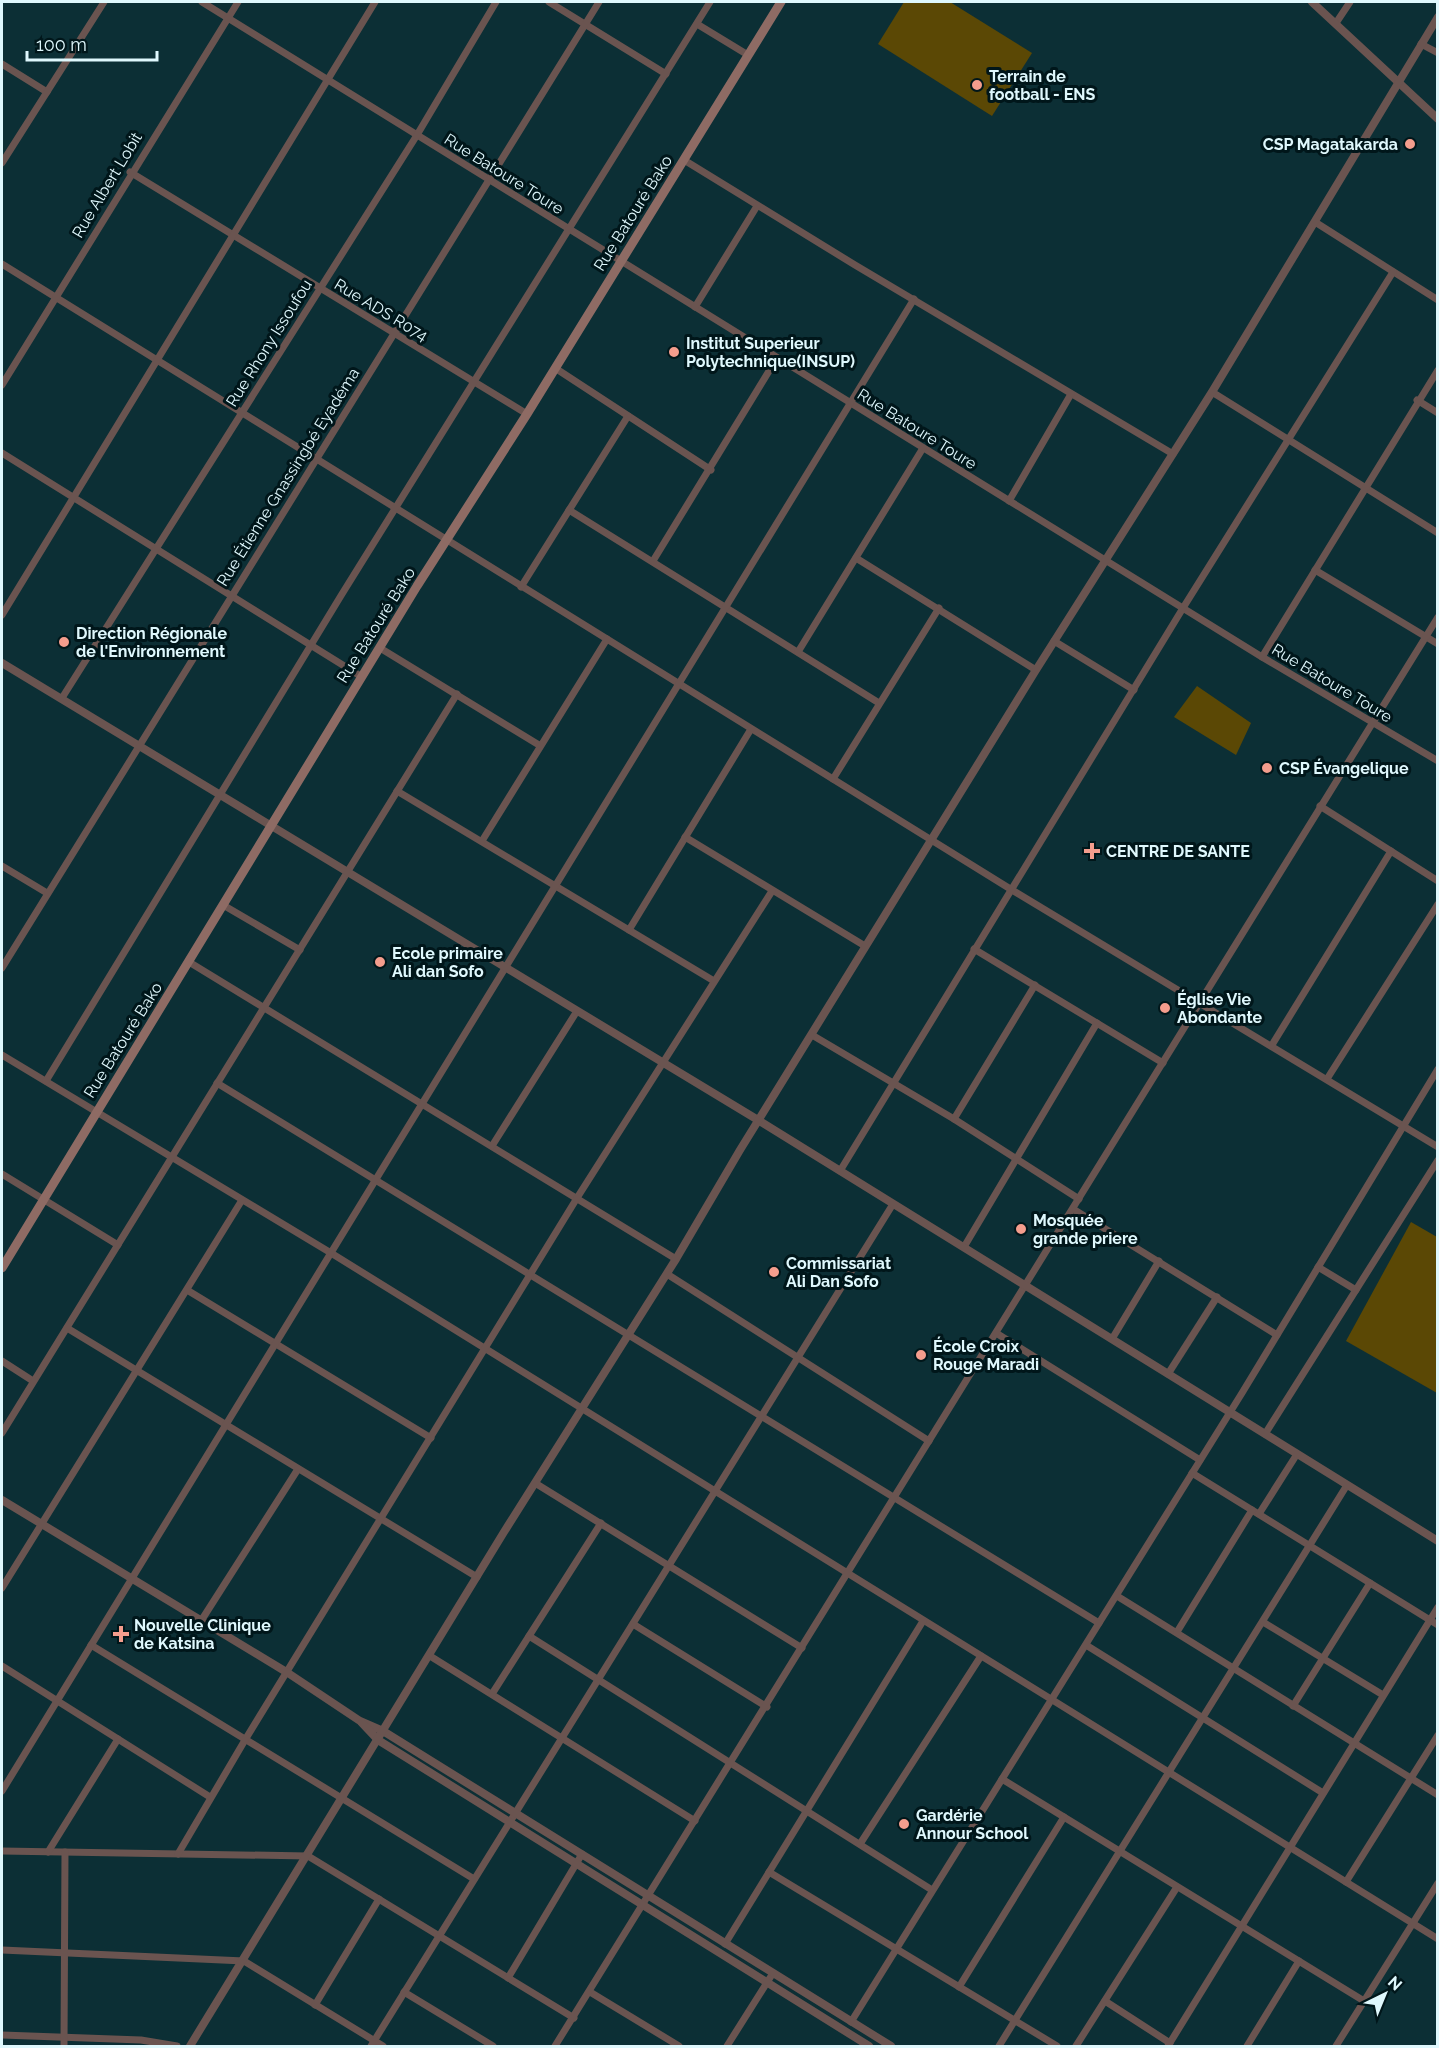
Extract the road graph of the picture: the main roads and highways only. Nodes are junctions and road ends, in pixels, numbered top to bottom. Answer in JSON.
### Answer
{"nodes":[{"id":1,"x":781,"y":2,"type":"edge"},
{"id":2,"x":2,"y":1268,"type":"edge"}],
"edges":[{"from":1,"to":2,"type":"main road","name":"Rue Batouré Bako"}]}
